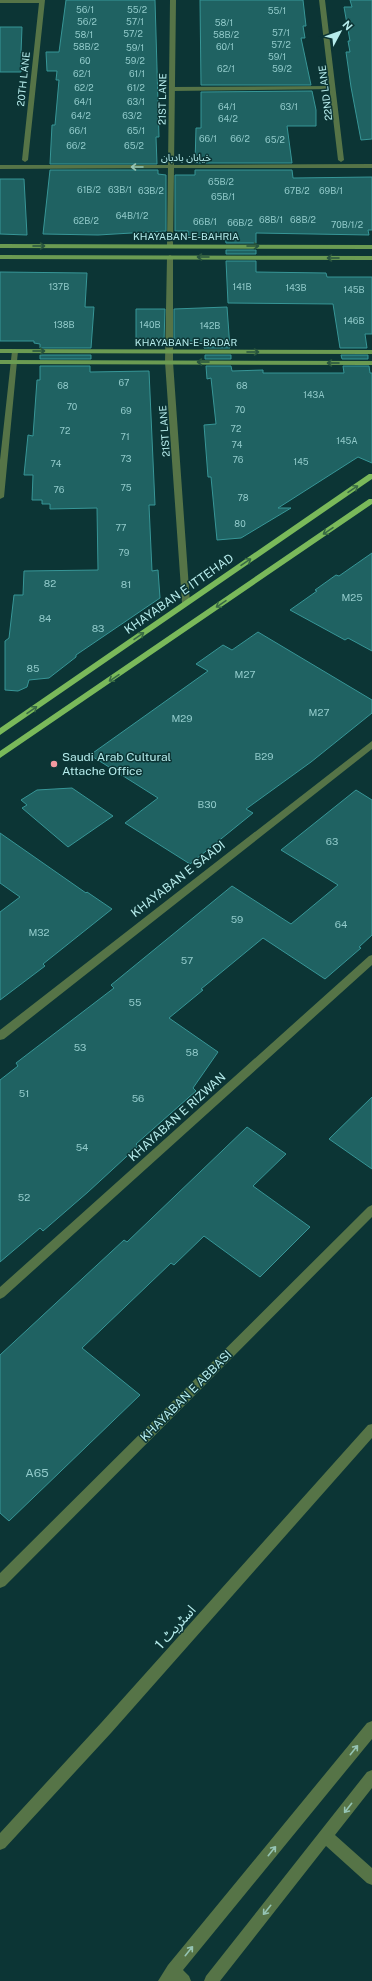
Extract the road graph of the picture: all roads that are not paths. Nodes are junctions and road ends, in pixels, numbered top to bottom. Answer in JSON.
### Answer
{"nodes":[{"id":1,"x":42,"y":0,"type":"edge"},
{"id":2,"x":173,"y":0,"type":"edge"},
{"id":3,"x":322,"y":0,"type":"edge"},
{"id":4,"x":0,"y":1,"type":"edge"},
{"id":5,"x":333,"y":88,"type":"junction"},
{"id":6,"x":172,"y":89,"type":"junction"},
{"id":7,"x":0,"y":160,"type":"edge"},
{"id":8,"x":25,"y":160,"type":"junction"},
{"id":9,"x":341,"y":160,"type":"junction"},
{"id":10,"x":372,"y":160,"type":"edge"},
{"id":11,"x":171,"y":164,"type":"junction"},
{"id":12,"x":372,"y":166,"type":"edge"},
{"id":13,"x":0,"y":167,"type":"edge"},
{"id":14,"x":170,"y":245,"type":"junction"},
{"id":15,"x":0,"y":246,"type":"edge"},
{"id":16,"x":372,"y":247,"type":"edge"},
{"id":17,"x":0,"y":257,"type":"edge"},
{"id":18,"x":170,"y":257,"type":"junction"},
{"id":19,"x":372,"y":258,"type":"edge"},
{"id":20,"x":0,"y":351,"type":"edge"},
{"id":21,"x":15,"y":351,"type":"junction"},
{"id":22,"x":169,"y":352,"type":"junction"},
{"id":23,"x":372,"y":352,"type":"edge"},
{"id":24,"x":0,"y":362,"type":"edge"},
{"id":25,"x":14,"y":362,"type":"junction"},
{"id":26,"x":169,"y":362,"type":"junction"},
{"id":27,"x":372,"y":364,"type":"edge"},
{"id":28,"x":372,"y":476,"type":"edge"},
{"id":29,"x":0,"y":497,"type":"edge"},
{"id":30,"x":372,"y":501,"type":"edge"},
{"id":31,"x":186,"y":603,"type":"junction"},
{"id":32,"x":0,"y":732,"type":"edge"},
{"id":33,"x":372,"y":744,"type":"edge"},
{"id":34,"x":0,"y":755,"type":"edge"},
{"id":35,"x":372,"y":959,"type":"edge"},
{"id":36,"x":0,"y":1036,"type":"edge"},
{"id":37,"x":372,"y":1210,"type":"edge"},
{"id":38,"x":0,"y":1294,"type":"edge"},
{"id":39,"x":372,"y":1430,"type":"edge"},
{"id":40,"x":0,"y":1582,"type":"edge"},
{"id":41,"x":372,"y":1728,"type":"edge"},
{"id":42,"x":372,"y":1777,"type":"edge"},
{"id":43,"x":326,"y":1836,"type":"junction"},
{"id":44,"x":0,"y":1843,"type":"edge"},
{"id":45,"x":372,"y":1878,"type":"edge"},
{"id":46,"x":169,"y":1976,"type":"edge"},
{"id":47,"x":184,"y":1981,"type":"edge"},
{"id":48,"x":210,"y":1981,"type":"edge"}],
"edges":[{"from":1,"to":4,"type":"street"},
{"from":1,"to":8,"type":"street","name":"20TH LANE"},
{"from":2,"to":6,"type":"street","name":"21ST LANE"},
{"from":3,"to":5,"type":"street","name":"22ND LANE"},
{"from":5,"to":6,"type":"street"},
{"from":5,"to":9,"type":"street","name":"22ND LANE"},
{"from":6,"to":11,"type":"street","name":"21ST LANE"},
{"from":7,"to":8,"type":"street","name":"خیابان بادبان"},
{"from":8,"to":11,"type":"street","name":"خیابان بادبان"},
{"from":9,"to":10,"type":"street","name":"خیابان بادبان"},
{"from":9,"to":11,"type":"street","name":"خیابان بادبان"},
{"from":11,"to":12,"type":"street","name":"خیابان بادبان"},
{"from":11,"to":13,"type":"street","name":"خیابان بادبان","one_way":true},
{"from":11,"to":14,"type":"street","name":"21ST LANE"},
{"from":15,"to":14,"type":"main road","name":"KHAYABAN-E-BAHRIA","one_way":true},
{"from":14,"to":16,"type":"main road","name":"KHAYABAN-E-BAHRIA","one_way":true},
{"from":17,"to":18,"type":"main road","name":"KHAYABAN-E-BAHRIA"},
{"from":19,"to":18,"type":"main road","name":"KHAYABAN-E-BAHRIA","one_way":true},
{"from":18,"to":22,"type":"street","name":"21ST LANE"},
{"from":20,"to":21,"type":"main road","name":"KHAYABAN-E-BADAR"},
{"from":21,"to":22,"type":"main road","name":"KHAYABAN-E-BADAR","one_way":true},
{"from":21,"to":25,"type":"street"},
{"from":22,"to":23,"type":"main road","name":"KHAYABAN-E-BADAR","one_way":true},
{"from":22,"to":26,"type":"street","name":"21ST LANE"},
{"from":24,"to":25,"type":"main road","name":"KHAYABAN-E-BADAR"},
{"from":25,"to":26,"type":"main road","name":"KHAYABAN-E-BADAR"},
{"from":25,"to":29,"type":"street"},
{"from":27,"to":26,"type":"main road","name":"KHAYABAN-E-BADAR","one_way":true},
{"from":26,"to":31,"type":"street","name":"21ST LANE"},
{"from":31,"to":28,"type":"main road","name":"KHAYABAN E ITTEHAD","one_way":true},
{"from":30,"to":34,"type":"main road","one_way":true},
{"from":32,"to":31,"type":"main road","name":"KHAYABAN E ITTEHAD","one_way":true},
{"from":33,"to":36,"type":"street","name":"KHAYABAN E SAADI"},
{"from":35,"to":38,"type":"street","name":"KHAYABAN E RIZWAN"},
{"from":37,"to":40,"type":"street","name":"KHAYABAN E ABBASI"},
{"from":39,"to":44,"type":"street","name":"اسٹریٹ 1"},
{"from":46,"to":41,"type":"street","one_way":true},
{"from":42,"to":43,"type":"street","one_way":true},
{"from":43,"to":45,"type":"street"},
{"from":43,"to":48,"type":"street","one_way":true},
{"from":46,"to":47,"type":"street"}]}
